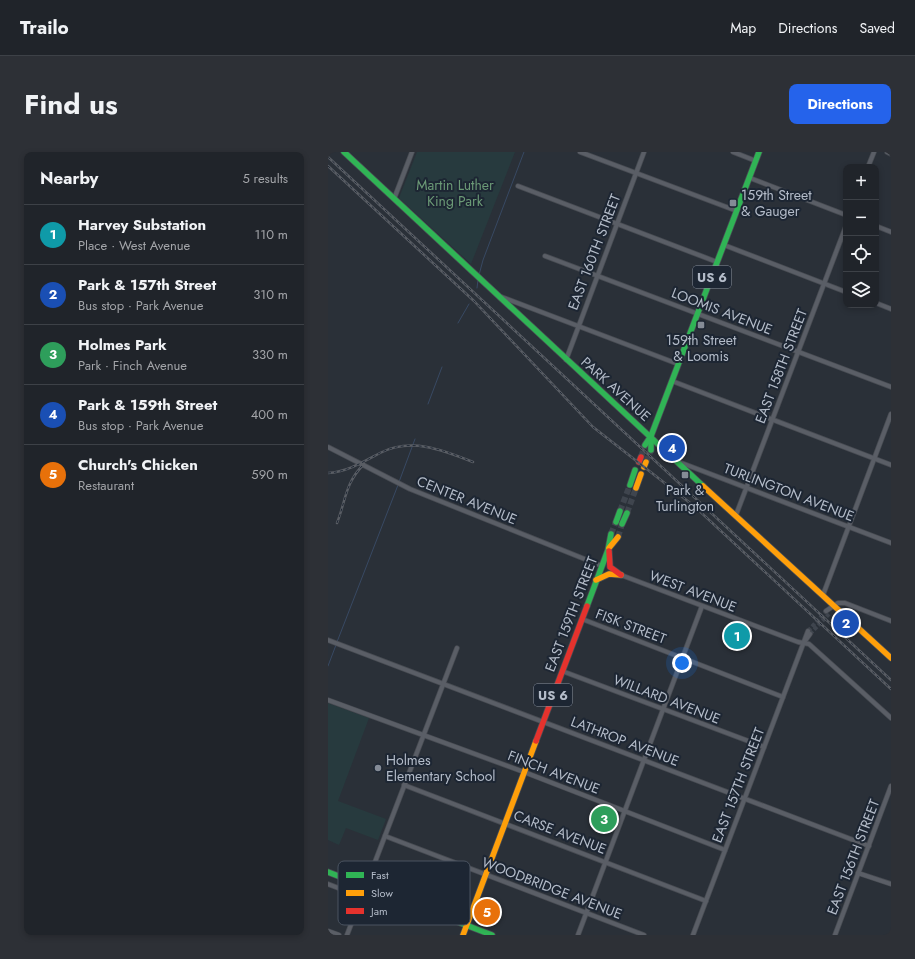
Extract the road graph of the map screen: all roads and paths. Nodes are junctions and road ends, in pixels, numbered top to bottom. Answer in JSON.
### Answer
{"nodes":[{"id":1,"x":344,"y":152,"type":"edge"},
{"id":2,"x":412,"y":152,"type":"edge"},
{"id":3,"x":580,"y":152,"type":"edge"},
{"id":4,"x":644,"y":152,"type":"edge"},
{"id":5,"x":733,"y":152,"type":"edge"},
{"id":6,"x":759,"y":152,"type":"edge"},
{"id":7,"x":874,"y":152,"type":"edge"},
{"id":8,"x":887,"y":152,"type":"edge"},
{"id":9,"x":891,"y":154,"type":"edge"},
{"id":10,"x":756,"y":161,"type":"junction"},
{"id":11,"x":869,"y":164,"type":"edge"},
{"id":12,"x":636,"y":173,"type":"junction"},
{"id":13,"x":750,"y":178,"type":"junction"},
{"id":14,"x":518,"y":186,"type":"dead end"},
{"id":15,"x":394,"y":199,"type":"junction"},
{"id":16,"x":737,"y":212,"type":"junction"},
{"id":17,"x":843,"y":213,"type":"edge"},
{"id":18,"x":617,"y":224,"type":"junction"},
{"id":19,"x":879,"y":227,"type":"edge"},
{"id":20,"x":891,"y":232,"type":"edge"},
{"id":21,"x":843,"y":234,"type":"edge"},
{"id":22,"x":724,"y":245,"type":"junction"},
{"id":23,"x":545,"y":256,"type":"dead end"},
{"id":24,"x":717,"y":262,"type":"junction"},
{"id":25,"x":597,"y":276,"type":"junction"},
{"id":26,"x":824,"y":284,"type":"junction"},
{"id":27,"x":843,"y":291,"type":"edge"},
{"id":28,"x":499,"y":296,"type":"junction"},
{"id":29,"x":879,"y":304,"type":"edge"},
{"id":30,"x":891,"y":309,"type":"edge"},
{"id":31,"x":698,"y":313,"type":"junction"},
{"id":32,"x":578,"y":326,"type":"junction"},
{"id":33,"x":798,"y":351,"type":"junction"},
{"id":34,"x":566,"y":360,"type":"junction"},
{"id":35,"x":678,"y":364,"type":"junction"},
{"id":36,"x":672,"y":382,"type":"junction"},
{"id":37,"x":891,"y":387,"type":"edge"},
{"id":38,"x":891,"y":414,"type":"edge"},
{"id":39,"x":772,"y":420,"type":"junction"},
{"id":40,"x":651,"y":436,"type":"junction"},
{"id":41,"x":645,"y":445,"type":"tunnel mouth"},
{"id":42,"x":328,"y":447,"type":"edge"},
{"id":43,"x":651,"y":450,"type":"tunnel mouth"},
{"id":44,"x":874,"y":458,"type":"junction"},
{"id":45,"x":679,"y":462,"type":"junction"},
{"id":46,"x":891,"y":465,"type":"edge"},
{"id":47,"x":636,"y":470,"type":"dead end"},
{"id":48,"x":641,"y":474,"type":"dead end"},
{"id":49,"x":630,"y":485,"type":"tunnel mouth"},
{"id":50,"x":636,"y":488,"type":"tunnel mouth"},
{"id":51,"x":747,"y":488,"type":"junction"},
{"id":52,"x":620,"y":511,"type":"tunnel mouth"},
{"id":53,"x":627,"y":513,"type":"tunnel mouth"},
{"id":54,"x":736,"y":515,"type":"junction"},
{"id":55,"x":616,"y":522,"type":"tunnel mouth"},
{"id":56,"x":622,"y":524,"type":"tunnel mouth"},
{"id":57,"x":848,"y":527,"type":"junction"},
{"id":58,"x":611,"y":534,"type":"tunnel mouth"},
{"id":59,"x":618,"y":537,"type":"tunnel mouth"},
{"id":60,"x":891,"y":543,"type":"edge"},
{"id":61,"x":608,"y":550,"type":"junction"},
{"id":62,"x":602,"y":566,"type":"junction"},
{"id":63,"x":621,"y":575,"type":"junction"},
{"id":64,"x":596,"y":580,"type":"junction"},
{"id":65,"x":823,"y":595,"type":"junction"},
{"id":66,"x":702,"y":606,"type":"junction"},
{"id":67,"x":834,"y":606,"type":"junction"},
{"id":68,"x":828,"y":612,"type":"tunnel mouth"},
{"id":69,"x":582,"y":619,"type":"junction"},
{"id":70,"x":891,"y":621,"type":"edge"},
{"id":71,"x":809,"y":633,"type":"tunnel mouth"},
{"id":72,"x":328,"y":640,"type":"edge"},
{"id":73,"x":804,"y":643,"type":"junction"},
{"id":74,"x":457,"y":648,"type":"dead end"},
{"id":75,"x":683,"y":658,"type":"junction"},
{"id":76,"x":891,"y":658,"type":"edge"},
{"id":77,"x":562,"y":671,"type":"junction"},
{"id":78,"x":443,"y":684,"type":"junction"},
{"id":79,"x":783,"y":697,"type":"junction"},
{"id":80,"x":328,"y":700,"type":"edge"},
{"id":81,"x":664,"y":709,"type":"junction"},
{"id":82,"x":891,"y":718,"type":"edge"},
{"id":83,"x":543,"y":721,"type":"junction"},
{"id":84,"x":424,"y":735,"type":"junction"},
{"id":85,"x":764,"y":747,"type":"junction"},
{"id":86,"x":644,"y":760,"type":"junction"},
{"id":87,"x":524,"y":772,"type":"junction"},
{"id":88,"x":404,"y":785,"type":"junction"},
{"id":89,"x":891,"y":786,"type":"edge"},
{"id":90,"x":745,"y":798,"type":"junction"},
{"id":91,"x":625,"y":811,"type":"junction"},
{"id":92,"x":504,"y":823,"type":"junction"},
{"id":93,"x":385,"y":836,"type":"junction"},
{"id":94,"x":869,"y":846,"type":"junction"},
{"id":95,"x":726,"y":850,"type":"junction"},
{"id":96,"x":376,"y":861,"type":"edge"},
{"id":97,"x":451,"y":861,"type":"edge"},
{"id":98,"x":606,"y":862,"type":"junction"},
{"id":99,"x":470,"y":868,"type":"edge"},
{"id":100,"x":328,"y":872,"type":"edge"},
{"id":101,"x":858,"y":873,"type":"junction"},
{"id":102,"x":485,"y":874,"type":"junction"},
{"id":103,"x":338,"y":876,"type":"edge"},
{"id":104,"x":328,"y":884,"type":"edge"},
{"id":105,"x":891,"y":884,"type":"edge"},
{"id":106,"x":338,"y":888,"type":"edge"},
{"id":107,"x":706,"y":901,"type":"junction"},
{"id":108,"x":587,"y":913,"type":"junction"},
{"id":109,"x":470,"y":916,"type":"edge"},
{"id":110,"x":351,"y":925,"type":"edge"},
{"id":111,"x":467,"y":925,"type":"joint"},
{"id":112,"x":328,"y":931,"type":"edge"},
{"id":113,"x":339,"y":935,"type":"edge"},
{"id":114,"x":347,"y":935,"type":"edge"},
{"id":115,"x":463,"y":935,"type":"edge"},
{"id":116,"x":492,"y":935,"type":"edge"},
{"id":117,"x":578,"y":935,"type":"edge"},
{"id":118,"x":644,"y":935,"type":"edge"},
{"id":119,"x":693,"y":935,"type":"edge"},
{"id":120,"x":835,"y":935,"type":"edge"}],
"edges":[{"from":1,"to":15,"type":"main road","name":"PARK AVENUE"},
{"from":2,"to":15,"type":"street"},
{"from":3,"to":12,"type":"street"},
{"from":4,"to":12,"type":"street","name":"EAST 160TH STREET"},
{"from":5,"to":10,"type":"street"},
{"from":6,"to":10,"type":"main road","number":"US 6"},
{"from":7,"to":11,"type":"street"},
{"from":8,"to":9,"type":"street"},
{"from":10,"to":13,"type":"main road","number":"US 6"},
{"from":12,"to":16,"type":"street"},
{"from":12,"to":18,"type":"street","name":"EAST 160TH STREET"},
{"from":13,"to":16,"type":"main road","number":"US 6"},
{"from":13,"to":17,"type":"street"},
{"from":14,"to":18,"type":"street"},
{"from":15,"to":28,"type":"main road","name":"PARK AVENUE"},
{"from":16,"to":22,"type":"main road","number":"US 6"},
{"from":18,"to":24,"type":"street"},
{"from":18,"to":25,"type":"street","name":"EAST 160TH STREET"},
{"from":19,"to":20,"type":"street"},
{"from":21,"to":26,"type":"street","name":"EAST 158TH STREET"},
{"from":22,"to":24,"type":"main road","number":"US 6"},
{"from":22,"to":26,"type":"street"},
{"from":23,"to":25,"type":"street","name":"LOOMIS AVENUE"},
{"from":24,"to":31,"type":"main road","number":"US 6"},
{"from":25,"to":31,"type":"street","name":"LOOMIS AVENUE"},
{"from":25,"to":32,"type":"street","name":"EAST 160TH STREET"},
{"from":26,"to":27,"type":"street"},
{"from":26,"to":33,"type":"street","name":"EAST 158TH STREET"},
{"from":28,"to":32,"type":"street"},
{"from":28,"to":34,"type":"main road","name":"PARK AVENUE"},
{"from":29,"to":30,"type":"street"},
{"from":31,"to":33,"type":"street","name":"LOOMIS AVENUE"},
{"from":31,"to":35,"type":"main road","number":"US 6"},
{"from":32,"to":34,"type":"street","name":"EAST 160TH STREET"},
{"from":32,"to":35,"type":"street"},
{"from":33,"to":37,"type":"street","name":"LOOMIS AVENUE"},
{"from":33,"to":39,"type":"street","name":"EAST 158TH STREET"},
{"from":34,"to":40,"type":"main road","name":"PARK AVENUE"},
{"from":35,"to":36,"type":"main road","number":"US 6"},
{"from":36,"to":39,"type":"street"},
{"from":36,"to":40,"type":"main road","number":"US 6"},
{"from":38,"to":44,"type":"street"},
{"from":39,"to":44,"type":"street"},
{"from":39,"to":51,"type":"street","name":"EAST 158TH STREET"},
{"from":40,"to":41,"type":"main road","number":"US 6"},
{"from":40,"to":43,"type":"main road","number":"US 6"},
{"from":40,"to":45,"type":"main road","name":"PARK AVENUE"},
{"from":42,"to":62,"type":"street","name":"CENTER AVENUE"},
{"from":44,"to":46,"type":"street"},
{"from":44,"to":57,"type":"street"},
{"from":45,"to":51,"type":"street","name":"TURLINGTON AVENUE"},
{"from":45,"to":54,"type":"main road","name":"PARK AVENUE"},
{"from":47,"to":49,"type":"main road"},
{"from":48,"to":50,"type":"main road"},
{"from":51,"to":54,"type":"street","name":"EAST 158TH STREET"},
{"from":51,"to":57,"type":"street","name":"TURLINGTON AVENUE"},
{"from":52,"to":55,"type":"main road"},
{"from":53,"to":56,"type":"main road"},
{"from":54,"to":65,"type":"main road","name":"PARK AVENUE"},
{"from":57,"to":60,"type":"street","name":"TURLINGTON AVENUE"},
{"from":57,"to":65,"type":"street"},
{"from":58,"to":61,"type":"main road","name":"EAST 159TH STREET","number":"US 6"},
{"from":59,"to":61,"type":"main road","name":"EAST 159TH STREET","number":"US 6"},
{"from":61,"to":62,"type":"main road","name":"EAST 159TH STREET","number":"US 6"},
{"from":61,"to":63,"type":"main road"},
{"from":62,"to":64,"type":"main road","name":"EAST 159TH STREET","number":"US 6"},
{"from":63,"to":64,"type":"main road"},
{"from":63,"to":66,"type":"street","name":"WEST AVENUE"},
{"from":64,"to":69,"type":"main road","name":"EAST 159TH STREET","number":"US 6"},
{"from":65,"to":67,"type":"main road","name":"PARK AVENUE"},
{"from":66,"to":73,"type":"street","name":"WEST AVENUE"},
{"from":66,"to":75,"type":"street"},
{"from":67,"to":68,"type":"street"},
{"from":67,"to":70,"type":"street"},
{"from":67,"to":76,"type":"main road","name":"PARK AVENUE"},
{"from":69,"to":75,"type":"street","name":"FISK STREET"},
{"from":69,"to":77,"type":"main road","name":"EAST 159TH STREET","number":"US 6"},
{"from":71,"to":73,"type":"street","name":"EAST 157TH STREET"},
{"from":72,"to":78,"type":"street","name":"LATHROP AVENUE"},
{"from":73,"to":79,"type":"street","name":"EAST 157TH STREET"},
{"from":73,"to":82,"type":"street","name":"WEST AVENUE"},
{"from":74,"to":78,"type":"street"},
{"from":75,"to":79,"type":"street","name":"FISK STREET"},
{"from":75,"to":81,"type":"street"},
{"from":77,"to":81,"type":"street","name":"WILLARD AVENUE"},
{"from":77,"to":83,"type":"main road","name":"EAST 159TH STREET","number":"US 6"},
{"from":78,"to":83,"type":"street","name":"LATHROP AVENUE"},
{"from":78,"to":84,"type":"street"},
{"from":79,"to":85,"type":"street","name":"EAST 157TH STREET"},
{"from":80,"to":84,"type":"street","name":"FINCH AVENUE"},
{"from":81,"to":85,"type":"street","name":"WILLARD AVENUE"},
{"from":81,"to":86,"type":"street"},
{"from":83,"to":86,"type":"street","name":"LATHROP AVENUE"},
{"from":83,"to":87,"type":"main road","name":"EAST 159TH STREET","number":"US 6"},
{"from":84,"to":87,"type":"street","name":"FINCH AVENUE"},
{"from":84,"to":88,"type":"street"},
{"from":85,"to":90,"type":"street","name":"EAST 157TH STREET"},
{"from":86,"to":90,"type":"street","name":"LATHROP AVENUE"},
{"from":86,"to":91,"type":"street"},
{"from":87,"to":91,"type":"street","name":"FINCH AVENUE"},
{"from":87,"to":92,"type":"main road","name":"EAST 159TH STREET","number":"US 6"},
{"from":88,"to":92,"type":"street","name":"CARSE AVENUE"},
{"from":88,"to":93,"type":"street"},
{"from":89,"to":94,"type":"street","name":"EAST 156TH STREET"},
{"from":90,"to":94,"type":"street","name":"LATHROP AVENUE"},
{"from":90,"to":95,"type":"street","name":"EAST 157TH STREET"},
{"from":91,"to":95,"type":"street","name":"FINCH AVENUE"},
{"from":91,"to":98,"type":"street"},
{"from":92,"to":98,"type":"street","name":"CARSE AVENUE"},
{"from":92,"to":102,"type":"main road","name":"EAST 159TH STREET","number":"US 6"},
{"from":93,"to":96,"type":"street"},
{"from":93,"to":97,"type":"street","name":"WOODBRIDGE AVENUE"},
{"from":94,"to":101,"type":"street","name":"EAST 156TH STREET"},
{"from":95,"to":107,"type":"street","name":"EAST 157TH STREET"},
{"from":98,"to":107,"type":"street","name":"CARSE AVENUE"},
{"from":98,"to":108,"type":"street"},
{"from":99,"to":102,"type":"street","name":"WOODBRIDGE AVENUE"},
{"from":100,"to":103,"type":"main road"},
{"from":101,"to":105,"type":"street"},
{"from":101,"to":120,"type":"street","name":"EAST 156TH STREET"},
{"from":102,"to":108,"type":"street","name":"WOODBRIDGE AVENUE"},
{"from":102,"to":109,"type":"main road","name":"EAST 159TH STREET","number":"US 6"},
{"from":104,"to":106,"type":"street"},
{"from":107,"to":119,"type":"street","name":"EAST 157TH STREET"},
{"from":108,"to":117,"type":"street"},
{"from":108,"to":118,"type":"street","name":"WOODBRIDGE AVENUE"},
{"from":110,"to":114,"type":"street"},
{"from":111,"to":115,"type":"main road","name":"EAST 159TH STREET","number":"US 6"},
{"from":111,"to":116,"type":"main road"},
{"from":112,"to":113,"type":"street"}]}
